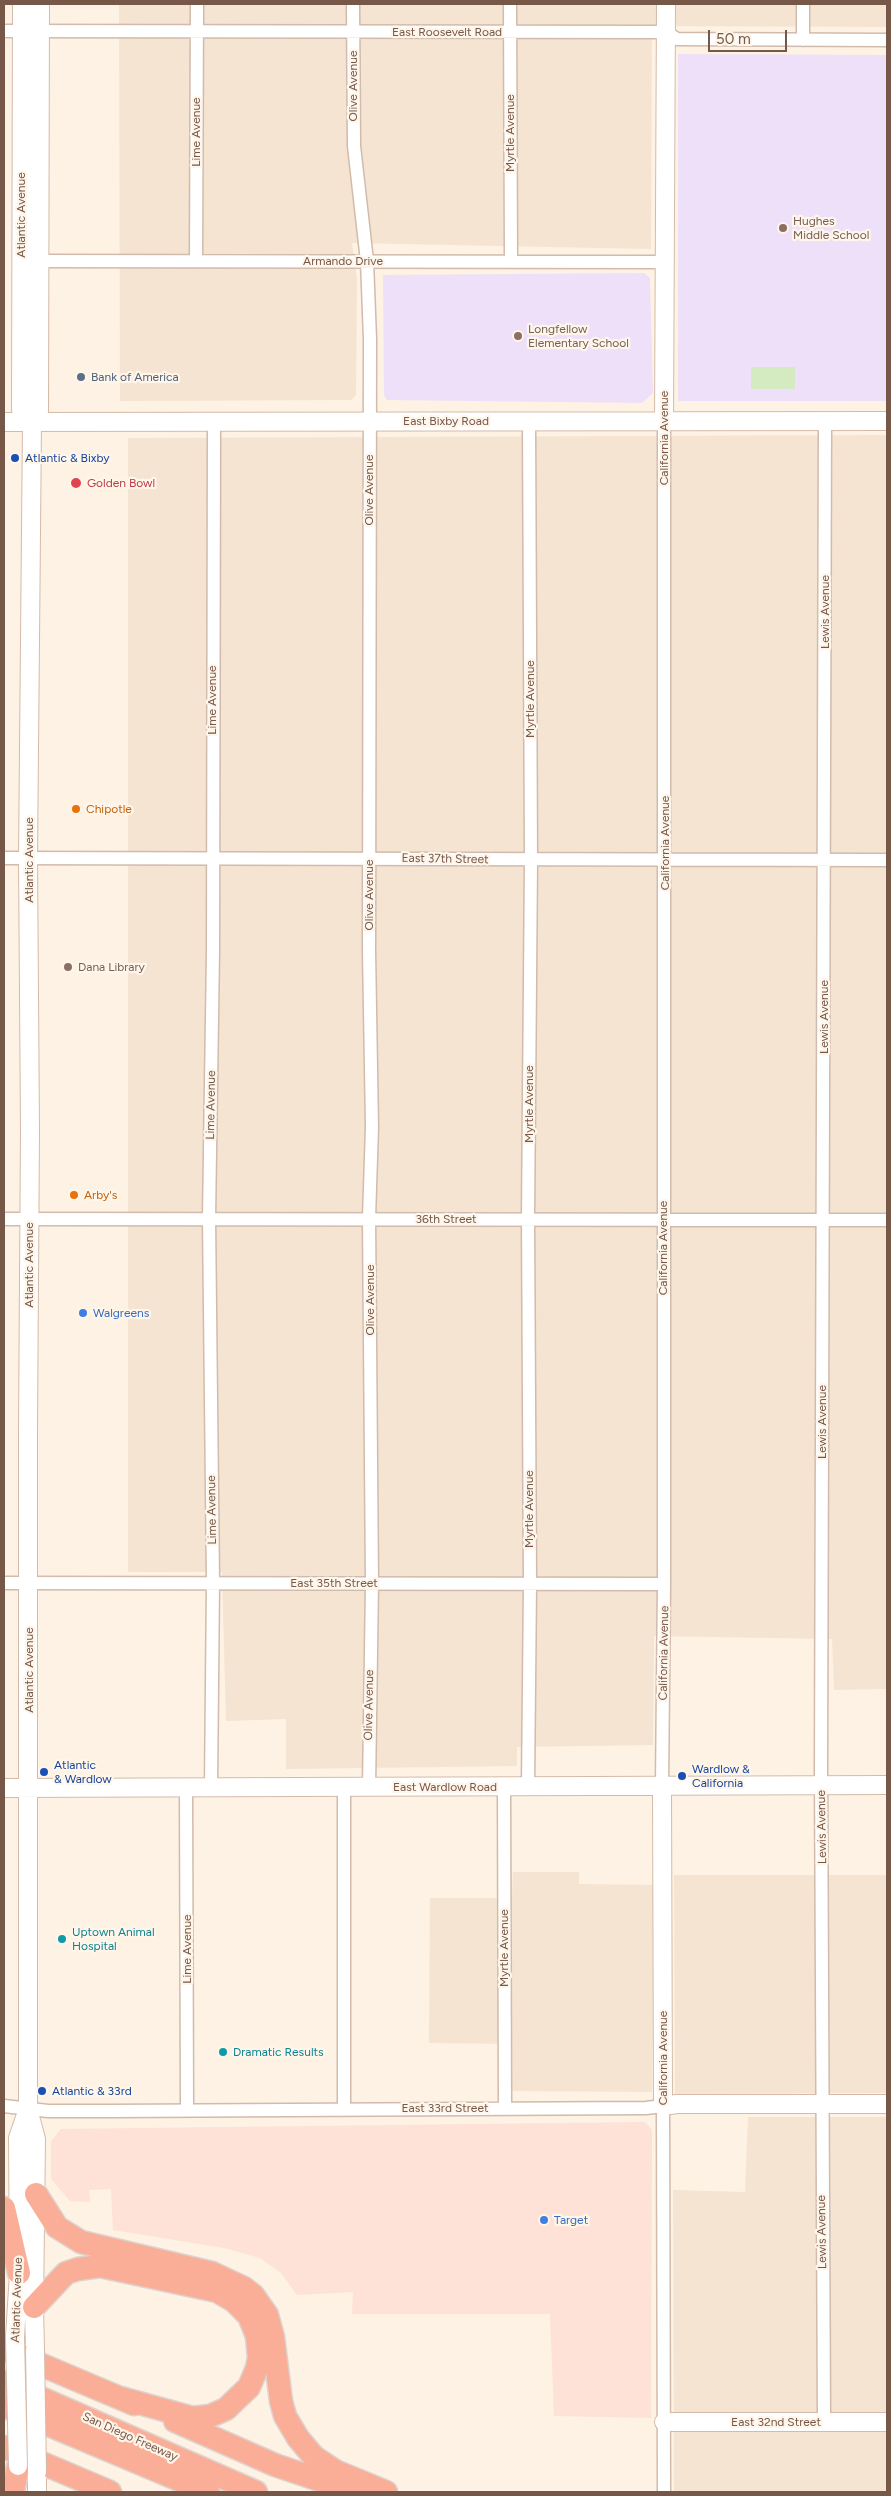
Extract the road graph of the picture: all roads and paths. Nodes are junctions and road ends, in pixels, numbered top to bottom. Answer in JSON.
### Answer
{"nodes":[{"id":1,"x":22,"y":4,"type":"edge"},
{"id":2,"x":40,"y":4,"type":"edge"},
{"id":3,"x":197,"y":4,"type":"edge"},
{"id":4,"x":353,"y":4,"type":"edge"},
{"id":5,"x":510,"y":4,"type":"edge"},
{"id":6,"x":666,"y":4,"type":"edge"},
{"id":7,"x":803,"y":4,"type":"edge"},
{"id":8,"x":4,"y":31,"type":"edge"},
{"id":9,"x":21,"y":31,"type":"junction"},
{"id":10,"x":40,"y":31,"type":"junction"},
{"id":11,"x":197,"y":32,"type":"junction"},
{"id":12,"x":353,"y":32,"type":"junction"},
{"id":13,"x":510,"y":32,"type":"junction"},
{"id":14,"x":666,"y":32,"type":"junction"},
{"id":15,"x":803,"y":40,"type":"junction"},
{"id":16,"x":887,"y":40,"type":"edge"},
{"id":17,"x":21,"y":260,"type":"junction"},
{"id":18,"x":39,"y":261,"type":"junction"},
{"id":19,"x":196,"y":261,"type":"junction"},
{"id":20,"x":367,"y":261,"type":"junction"},
{"id":21,"x":511,"y":262,"type":"junction"},
{"id":22,"x":665,"y":262,"type":"junction"},
{"id":23,"x":529,"y":421,"type":"junction"},
{"id":24,"x":664,"y":421,"type":"junction"},
{"id":25,"x":887,"y":421,"type":"edge"},
{"id":26,"x":4,"y":422,"type":"edge"},
{"id":27,"x":32,"y":422,"type":"junction"},
{"id":28,"x":214,"y":422,"type":"junction"},
{"id":29,"x":369,"y":422,"type":"junction"},
{"id":30,"x":825,"y":422,"type":"junction"},
{"id":31,"x":4,"y":858,"type":"edge"},
{"id":32,"x":28,"y":858,"type":"junction"},
{"id":33,"x":211,"y":858,"type":"junction"},
{"id":34,"x":370,"y":859,"type":"junction"},
{"id":35,"x":531,"y":860,"type":"junction"},
{"id":36,"x":665,"y":860,"type":"junction"},
{"id":37,"x":825,"y":860,"type":"junction"},
{"id":38,"x":887,"y":860,"type":"edge"},
{"id":39,"x":29,"y":1218,"type":"junction"},
{"id":40,"x":209,"y":1218,"type":"junction"},
{"id":41,"x":369,"y":1218,"type":"junction"},
{"id":42,"x":528,"y":1218,"type":"junction"},
{"id":43,"x":4,"y":1219,"type":"edge"},
{"id":44,"x":663,"y":1220,"type":"junction"},
{"id":45,"x":822,"y":1220,"type":"junction"},
{"id":46,"x":887,"y":1220,"type":"edge"},
{"id":47,"x":213,"y":1582,"type":"junction"},
{"id":48,"x":4,"y":1583,"type":"edge"},
{"id":49,"x":28,"y":1583,"type":"junction"},
{"id":50,"x":372,"y":1583,"type":"junction"},
{"id":51,"x":530,"y":1583,"type":"junction"},
{"id":52,"x":664,"y":1584,"type":"junction"},
{"id":53,"x":887,"y":1785,"type":"edge"},
{"id":54,"x":528,"y":1786,"type":"junction"},
{"id":55,"x":662,"y":1786,"type":"junction"},
{"id":56,"x":821,"y":1786,"type":"junction"},
{"id":57,"x":211,"y":1787,"type":"junction"},
{"id":58,"x":344,"y":1787,"type":"junction"},
{"id":59,"x":369,"y":1787,"type":"junction"},
{"id":60,"x":504,"y":1787,"type":"junction"},
{"id":61,"x":4,"y":1788,"type":"edge"},
{"id":62,"x":30,"y":1788,"type":"junction"},
{"id":63,"x":186,"y":1788,"type":"junction"},
{"id":64,"x":822,"y":2104,"type":"junction"},
{"id":65,"x":887,"y":2104,"type":"edge"},
{"id":66,"x":4,"y":2106,"type":"edge"},
{"id":67,"x":663,"y":2106,"type":"junction"},
{"id":68,"x":505,"y":2108,"type":"junction"},
{"id":69,"x":28,"y":2109,"type":"junction"},
{"id":70,"x":187,"y":2109,"type":"junction"},
{"id":71,"x":344,"y":2109,"type":"junction"},
{"id":72,"x":36,"y":2194,"type":"junction"},
{"id":73,"x":4,"y":2208,"type":"edge"},
{"id":74,"x":19,"y":2273,"type":"junction"},
{"id":75,"x":34,"y":2307,"type":"junction"},
{"id":76,"x":10,"y":2343,"type":"edge"},
{"id":77,"x":4,"y":2382,"type":"edge"},
{"id":78,"x":121,"y":2398,"type":"junction"},
{"id":79,"x":4,"y":2399,"type":"edge"},
{"id":80,"x":4,"y":2406,"type":"edge"},
{"id":81,"x":4,"y":2418,"type":"edge"},
{"id":82,"x":664,"y":2422,"type":"junction"},
{"id":83,"x":824,"y":2422,"type":"junction"},
{"id":84,"x":887,"y":2422,"type":"edge"},
{"id":85,"x":4,"y":2447,"type":"edge"},
{"id":86,"x":27,"y":2469,"type":"junction"},
{"id":87,"x":171,"y":2490,"type":"edge"},
{"id":88,"x":13,"y":2492,"type":"edge"},
{"id":89,"x":18,"y":2492,"type":"edge"},
{"id":90,"x":37,"y":2492,"type":"edge"},
{"id":91,"x":110,"y":2492,"type":"edge"},
{"id":92,"x":208,"y":2492,"type":"edge"},
{"id":93,"x":222,"y":2492,"type":"edge"},
{"id":94,"x":256,"y":2492,"type":"edge"},
{"id":95,"x":354,"y":2492,"type":"edge"},
{"id":96,"x":386,"y":2492,"type":"edge"},
{"id":97,"x":664,"y":2492,"type":"edge"}],
"edges":[{"from":1,"to":9,"type":"main road","name":"Atlantic Avenue"},
{"from":2,"to":10,"type":"main road","name":"Atlantic Avenue"},
{"from":3,"to":11,"type":"street","name":"Lime Avenue"},
{"from":4,"to":12,"type":"street","name":"Olive Avenue"},
{"from":5,"to":13,"type":"street","name":"Myrtle Avenue"},
{"from":6,"to":14,"type":"main road","name":"California Avenue"},
{"from":7,"to":15,"type":"street"},
{"from":8,"to":9,"type":"street","name":"East Roosevelt Road"},
{"from":9,"to":10,"type":"street","name":"East Roosevelt Road"},
{"from":9,"to":17,"type":"main road","name":"Atlantic Avenue"},
{"from":10,"to":11,"type":"street","name":"East Roosevelt Road"},
{"from":10,"to":18,"type":"main road","name":"Atlantic Avenue"},
{"from":11,"to":12,"type":"street","name":"East Roosevelt Road"},
{"from":11,"to":19,"type":"street","name":"Lime Avenue"},
{"from":12,"to":13,"type":"street","name":"East Roosevelt Road"},
{"from":12,"to":20,"type":"street","name":"Olive Avenue"},
{"from":13,"to":14,"type":"street","name":"East Roosevelt Road"},
{"from":13,"to":21,"type":"street","name":"Myrtle Avenue"},
{"from":14,"to":15,"type":"street","name":"East Roosevelt Road"},
{"from":14,"to":22,"type":"main road","name":"California Avenue"},
{"from":15,"to":16,"type":"street","name":"East Roosevelt Road"},
{"from":17,"to":18,"type":"street","name":"Armando Drive"},
{"from":17,"to":27,"type":"main road","name":"Atlantic Avenue"},
{"from":18,"to":19,"type":"street","name":"Armando Drive"},
{"from":18,"to":27,"type":"main road","name":"Atlantic Avenue"},
{"from":19,"to":20,"type":"street","name":"Armando Drive"},
{"from":20,"to":21,"type":"street","name":"Armando Drive"},
{"from":20,"to":29,"type":"street","name":"Olive Avenue"},
{"from":21,"to":22,"type":"street","name":"Armando Drive"},
{"from":22,"to":24,"type":"main road","name":"California Avenue"},
{"from":23,"to":24,"type":"main road","name":"East Bixby Road"},
{"from":23,"to":29,"type":"main road","name":"East Bixby Road"},
{"from":23,"to":35,"type":"street","name":"Myrtle Avenue"},
{"from":24,"to":30,"type":"main road","name":"East Bixby Road"},
{"from":24,"to":36,"type":"street","name":"California Avenue"},
{"from":25,"to":30,"type":"main road","name":"East Bixby Road"},
{"from":26,"to":27,"type":"main road","name":"East Bixby Road"},
{"from":27,"to":28,"type":"main road","name":"East Bixby Road"},
{"from":27,"to":32,"type":"main road","name":"Atlantic Avenue"},
{"from":28,"to":29,"type":"main road","name":"East Bixby Road"},
{"from":28,"to":33,"type":"street","name":"Lime Avenue"},
{"from":29,"to":34,"type":"street","name":"Olive Avenue"},
{"from":30,"to":37,"type":"street","name":"Lewis Avenue"},
{"from":31,"to":32,"type":"street","name":"East 37th Street"},
{"from":32,"to":33,"type":"street","name":"East 37th Street"},
{"from":32,"to":39,"type":"main road","name":"Atlantic Avenue"},
{"from":33,"to":34,"type":"street","name":"East 37th Street"},
{"from":33,"to":40,"type":"street","name":"Lime Avenue"},
{"from":34,"to":35,"type":"street","name":"East 37th Street"},
{"from":34,"to":41,"type":"street","name":"Olive Avenue"},
{"from":35,"to":36,"type":"street","name":"East 37th Street"},
{"from":35,"to":42,"type":"street","name":"Myrtle Avenue"},
{"from":36,"to":37,"type":"street","name":"East 37th Street"},
{"from":36,"to":44,"type":"street","name":"California Avenue"},
{"from":37,"to":38,"type":"street","name":"East 37th Street"},
{"from":37,"to":45,"type":"street","name":"Lewis Avenue"},
{"from":39,"to":40,"type":"street","name":"36th Street"},
{"from":39,"to":43,"type":"street","name":"36th Street"},
{"from":39,"to":49,"type":"main road","name":"Atlantic Avenue"},
{"from":40,"to":41,"type":"street","name":"36th Street"},
{"from":40,"to":47,"type":"street","name":"Lime Avenue"},
{"from":41,"to":42,"type":"street","name":"36th Street"},
{"from":41,"to":50,"type":"street","name":"Olive Avenue"},
{"from":42,"to":44,"type":"street","name":"36th Street"},
{"from":42,"to":51,"type":"street","name":"Myrtle Avenue"},
{"from":44,"to":45,"type":"street","name":"36th Street"},
{"from":44,"to":52,"type":"street","name":"California Avenue"},
{"from":45,"to":46,"type":"street","name":"36th Street"},
{"from":45,"to":56,"type":"street","name":"Lewis Avenue"},
{"from":47,"to":49,"type":"street","name":"East 35th Street"},
{"from":47,"to":50,"type":"street","name":"East 35th Street"},
{"from":47,"to":57,"type":"street","name":"Lime Avenue"},
{"from":48,"to":49,"type":"street","name":"East 35th Street"},
{"from":49,"to":62,"type":"main road","name":"Atlantic Avenue"},
{"from":50,"to":51,"type":"street","name":"East 35th Street"},
{"from":50,"to":59,"type":"street","name":"Olive Avenue"},
{"from":51,"to":52,"type":"street","name":"East 35th Street"},
{"from":51,"to":54,"type":"street","name":"Myrtle Avenue"},
{"from":52,"to":55,"type":"street","name":"California Avenue"},
{"from":53,"to":56,"type":"main road","name":"East Wardlow Road"},
{"from":54,"to":55,"type":"main road","name":"East Wardlow Road"},
{"from":54,"to":60,"type":"main road","name":"East Wardlow Road"},
{"from":55,"to":56,"type":"main road","name":"East Wardlow Road"},
{"from":55,"to":67,"type":"main road","name":"California Avenue"},
{"from":56,"to":64,"type":"street","name":"Lewis Avenue"},
{"from":57,"to":58,"type":"main road","name":"East Wardlow Road"},
{"from":57,"to":63,"type":"main road","name":"East Wardlow Road"},
{"from":58,"to":59,"type":"main road","name":"East Wardlow Road"},
{"from":58,"to":71,"type":"street"},
{"from":59,"to":60,"type":"main road","name":"East Wardlow Road"},
{"from":60,"to":68,"type":"street","name":"Myrtle Avenue"},
{"from":61,"to":62,"type":"main road","name":"East Wardlow Road"},
{"from":62,"to":63,"type":"main road","name":"East Wardlow Road"},
{"from":62,"to":69,"type":"main road","name":"Atlantic Avenue"},
{"from":63,"to":70,"type":"street","name":"Lime Avenue"},
{"from":64,"to":65,"type":"main road","name":"East 33rd Street"},
{"from":64,"to":67,"type":"main road","name":"East 33rd Street"},
{"from":64,"to":83,"type":"street","name":"Lewis Avenue"},
{"from":66,"to":69,"type":"street","name":"East 33rd Street"},
{"from":67,"to":68,"type":"street","name":"East 33rd Street"},
{"from":67,"to":82,"type":"street","name":"California Avenue"},
{"from":68,"to":71,"type":"street","name":"East 33rd Street"},
{"from":69,"to":70,"type":"street","name":"East 33rd Street"},
{"from":69,"to":72,"type":"main road","name":"Atlantic Avenue"},
{"from":69,"to":74,"type":"main road","name":"Atlantic Avenue"},
{"from":70,"to":71,"type":"street","name":"East 33rd Street"},
{"from":72,"to":75,"type":"main road","name":"Atlantic Avenue"},
{"from":72,"to":96,"type":"highway"},
{"from":73,"to":74,"type":"highway"},
{"from":74,"to":76,"type":"main road","name":"Atlantic Avenue"},
{"from":75,"to":78,"type":"highway"},
{"from":75,"to":86,"type":"main road","name":"Atlantic Avenue","bridge":true},
{"from":76,"to":78,"type":"highway"},
{"from":76,"to":86,"type":"main road","name":"Atlantic Avenue","bridge":true},
{"from":77,"to":94,"type":"highway","name":"San Diego Freeway"},
{"from":78,"to":95,"type":"highway"},
{"from":79,"to":93,"type":"highway"},
{"from":80,"to":92,"type":"highway"},
{"from":81,"to":87,"type":"highway"},
{"from":82,"to":83,"type":"main road","name":"East 32nd Street"},
{"from":82,"to":97,"type":"street","name":"California Avenue"},
{"from":83,"to":84,"type":"main road","name":"East 32nd Street"},
{"from":85,"to":91,"type":"highway"},
{"from":86,"to":88,"type":"highway"},
{"from":86,"to":89,"type":"main road","name":"Atlantic Avenue"},
{"from":86,"to":90,"type":"main road","name":"Atlantic Avenue"}]}
